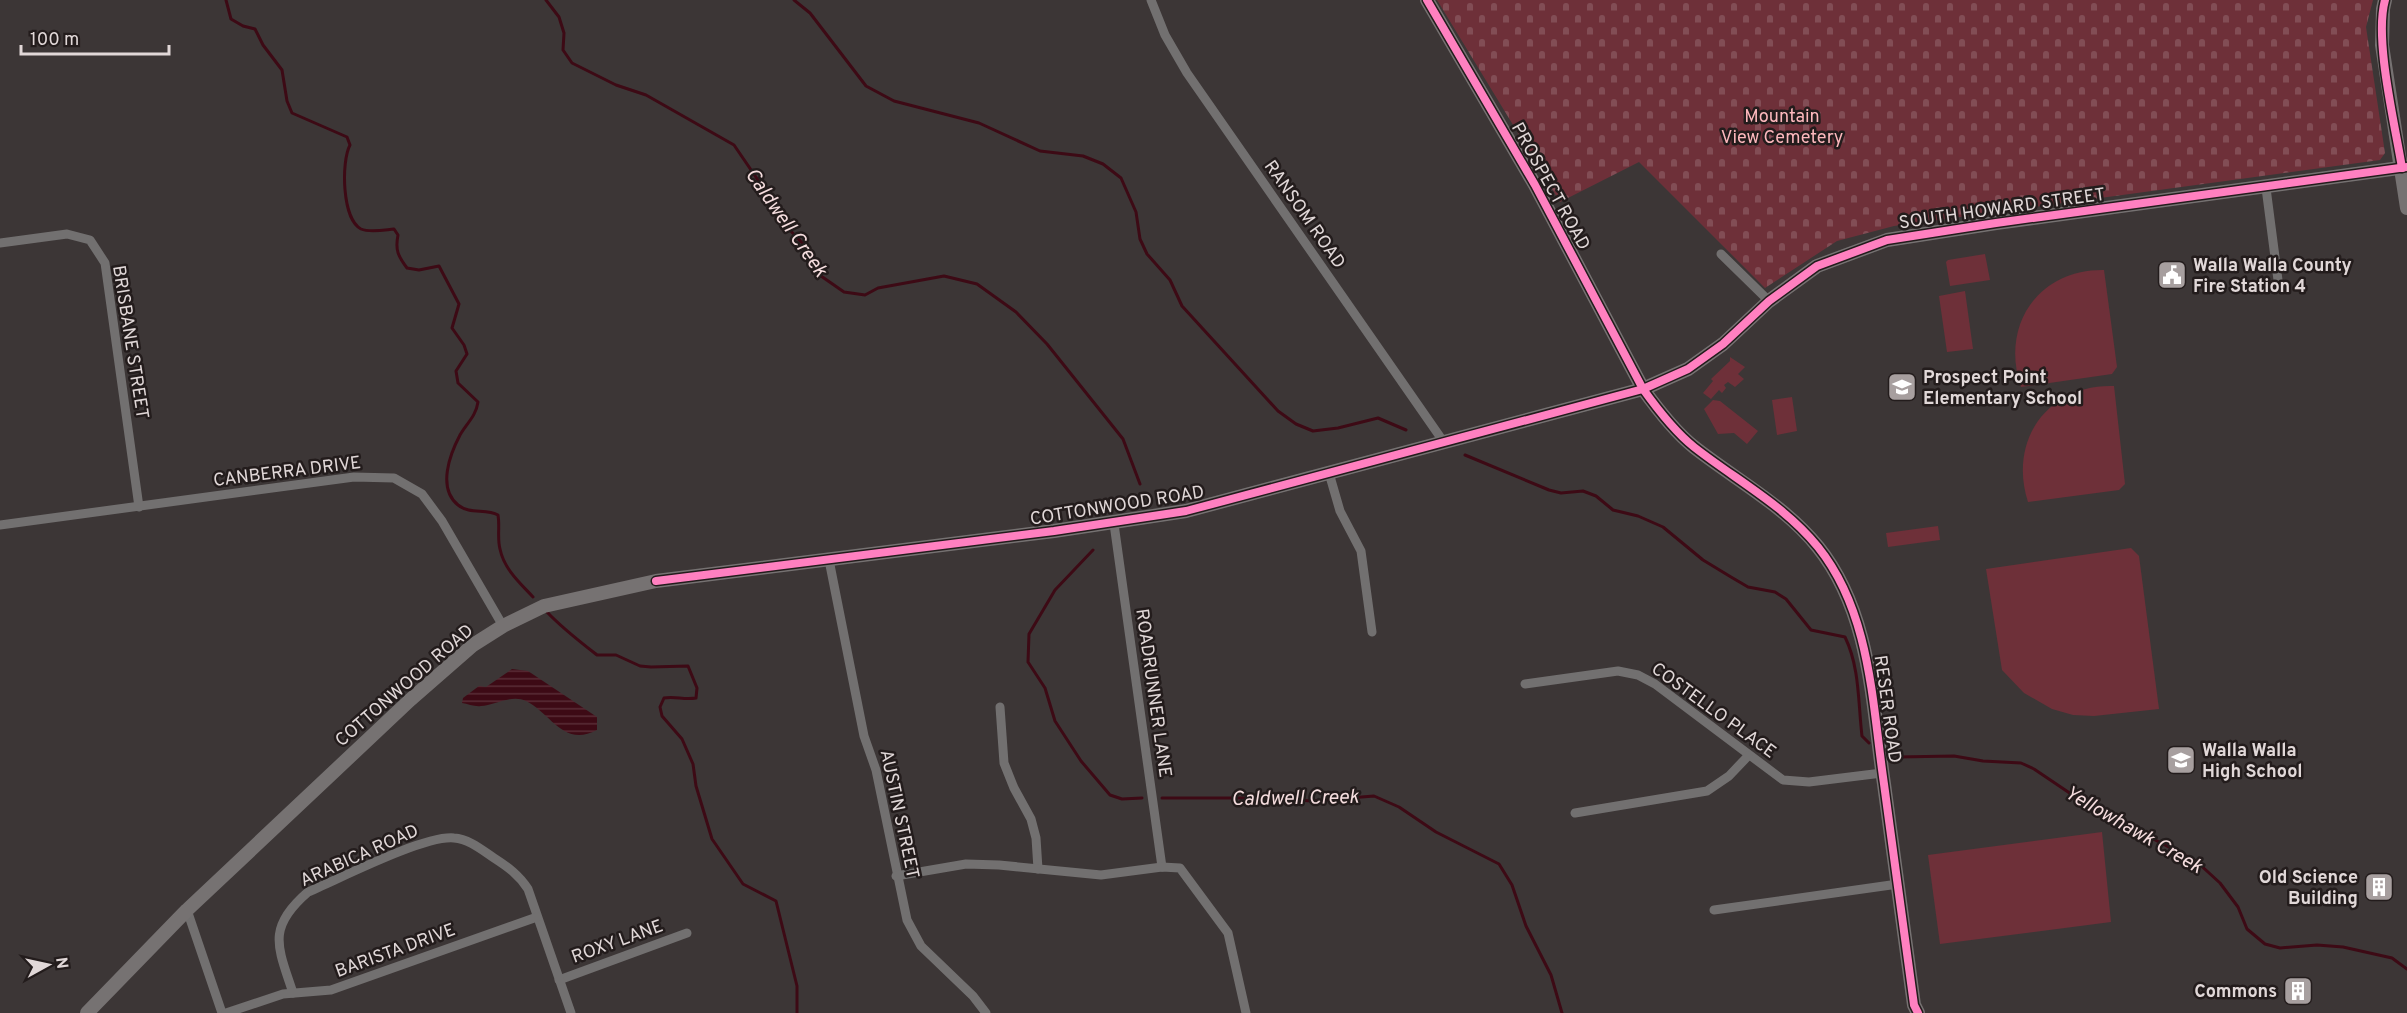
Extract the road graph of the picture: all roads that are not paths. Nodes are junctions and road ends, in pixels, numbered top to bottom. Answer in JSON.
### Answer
{"nodes":[{"id":1,"x":1151,"y":0,"type":"edge"},
{"id":2,"x":1426,"y":0,"type":"edge"},
{"id":3,"x":2385,"y":0,"type":"edge"},
{"id":4,"x":2404,"y":167,"type":"edge"},
{"id":5,"x":2266,"y":188,"type":"junction"},
{"id":6,"x":2407,"y":208,"type":"edge"},
{"id":7,"x":0,"y":243,"type":"edge"},
{"id":8,"x":1721,"y":254,"type":"dead end"},
{"id":9,"x":2278,"y":280,"type":"dead end"},
{"id":10,"x":1770,"y":301,"type":"junction"},
{"id":11,"x":1643,"y":389,"type":"junction"},
{"id":12,"x":1443,"y":441,"type":"junction"},
{"id":13,"x":1329,"y":473,"type":"junction"},
{"id":14,"x":139,"y":507,"type":"junction"},
{"id":15,"x":1114,"y":524,"type":"junction"},
{"id":16,"x":0,"y":525,"type":"edge"},
{"id":17,"x":829,"y":560,"type":"junction"},
{"id":18,"x":503,"y":626,"type":"junction"},
{"id":19,"x":1372,"y":632,"type":"dead end"},
{"id":20,"x":1525,"y":684,"type":"dead end"},
{"id":21,"x":1000,"y":707,"type":"dead end"},
{"id":22,"x":1748,"y":756,"type":"junction"},
{"id":23,"x":1882,"y":774,"type":"junction"},
{"id":24,"x":1575,"y":813,"type":"dead end"},
{"id":25,"x":1162,"y":867,"type":"junction"},
{"id":26,"x":1038,"y":869,"type":"junction"},
{"id":27,"x":896,"y":876,"type":"junction"},
{"id":28,"x":1898,"y":884,"type":"junction"},
{"id":29,"x":187,"y":910,"type":"junction"},
{"id":30,"x":1714,"y":910,"type":"dead end"},
{"id":31,"x":537,"y":917,"type":"junction"},
{"id":32,"x":687,"y":933,"type":"dead end"},
{"id":33,"x":559,"y":980,"type":"junction"},
{"id":34,"x":293,"y":993,"type":"junction"},
{"id":35,"x":87,"y":1013,"type":"edge"},
{"id":36,"x":224,"y":1013,"type":"edge"},
{"id":37,"x":571,"y":1013,"type":"edge"},
{"id":38,"x":986,"y":1013,"type":"edge"},
{"id":39,"x":1246,"y":1013,"type":"edge"},
{"id":40,"x":1918,"y":1013,"type":"edge"}],
"edges":[{"from":1,"to":12,"type":"street","name":"RANSOM ROAD"},
{"from":2,"to":11,"type":"main road","name":"PROSPECT ROAD"},
{"from":3,"to":4,"type":"main road"},
{"from":4,"to":5,"type":"main road","name":"SOUTH HOWARD STREET"},
{"from":4,"to":6,"type":"main road"},
{"from":5,"to":9,"type":"street"},
{"from":5,"to":10,"type":"main road","name":"SOUTH HOWARD STREET"},
{"from":7,"to":14,"type":"street","name":"BRISBANE STREET"},
{"from":8,"to":10,"type":"street"},
{"from":10,"to":11,"type":"main road","name":"SOUTH HOWARD STREET"},
{"from":11,"to":12,"type":"main road","name":"COTTONWOOD ROAD"},
{"from":11,"to":23,"type":"main road","name":"RESER ROAD"},
{"from":12,"to":13,"type":"main road","name":"COTTONWOOD ROAD"},
{"from":13,"to":15,"type":"main road","name":"COTTONWOOD ROAD"},
{"from":13,"to":19,"type":"street"},
{"from":14,"to":16,"type":"street","name":"CANBERRA DRIVE"},
{"from":14,"to":18,"type":"street","name":"CANBERRA DRIVE"},
{"from":15,"to":17,"type":"main road","name":"COTTONWOOD ROAD"},
{"from":15,"to":25,"type":"street","name":"ROADRUNNER LANE"},
{"from":17,"to":18,"type":"main road","name":"COTTONWOOD ROAD"},
{"from":17,"to":27,"type":"street","name":"AUSTIN STREET"},
{"from":18,"to":29,"type":"main road","name":"COTTONWOOD ROAD"},
{"from":20,"to":22,"type":"street","name":"COSTELLO PLACE"},
{"from":21,"to":26,"type":"street"},
{"from":22,"to":23,"type":"street","name":"COSTELLO PLACE"},
{"from":22,"to":24,"type":"street"},
{"from":23,"to":28,"type":"main road","name":"RESER ROAD"},
{"from":25,"to":26,"type":"street"},
{"from":25,"to":39,"type":"street"},
{"from":26,"to":27,"type":"street"},
{"from":27,"to":38,"type":"street","name":"AUSTIN STREET"},
{"from":28,"to":30,"type":"street"},
{"from":28,"to":40,"type":"main road","name":"RESER ROAD"},
{"from":29,"to":35,"type":"main road","name":"COTTONWOOD ROAD"},
{"from":29,"to":36,"type":"street"},
{"from":31,"to":33,"type":"street","name":"ARABICA ROAD"},
{"from":31,"to":34,"type":"street","name":"BARISTA DRIVE"},
{"from":31,"to":34,"type":"street","name":"ARABICA ROAD"},
{"from":32,"to":33,"type":"street","name":"ROXY LANE"},
{"from":33,"to":37,"type":"street","name":"ARABICA ROAD"},
{"from":34,"to":36,"type":"street","name":"BARISTA DRIVE"}]}
